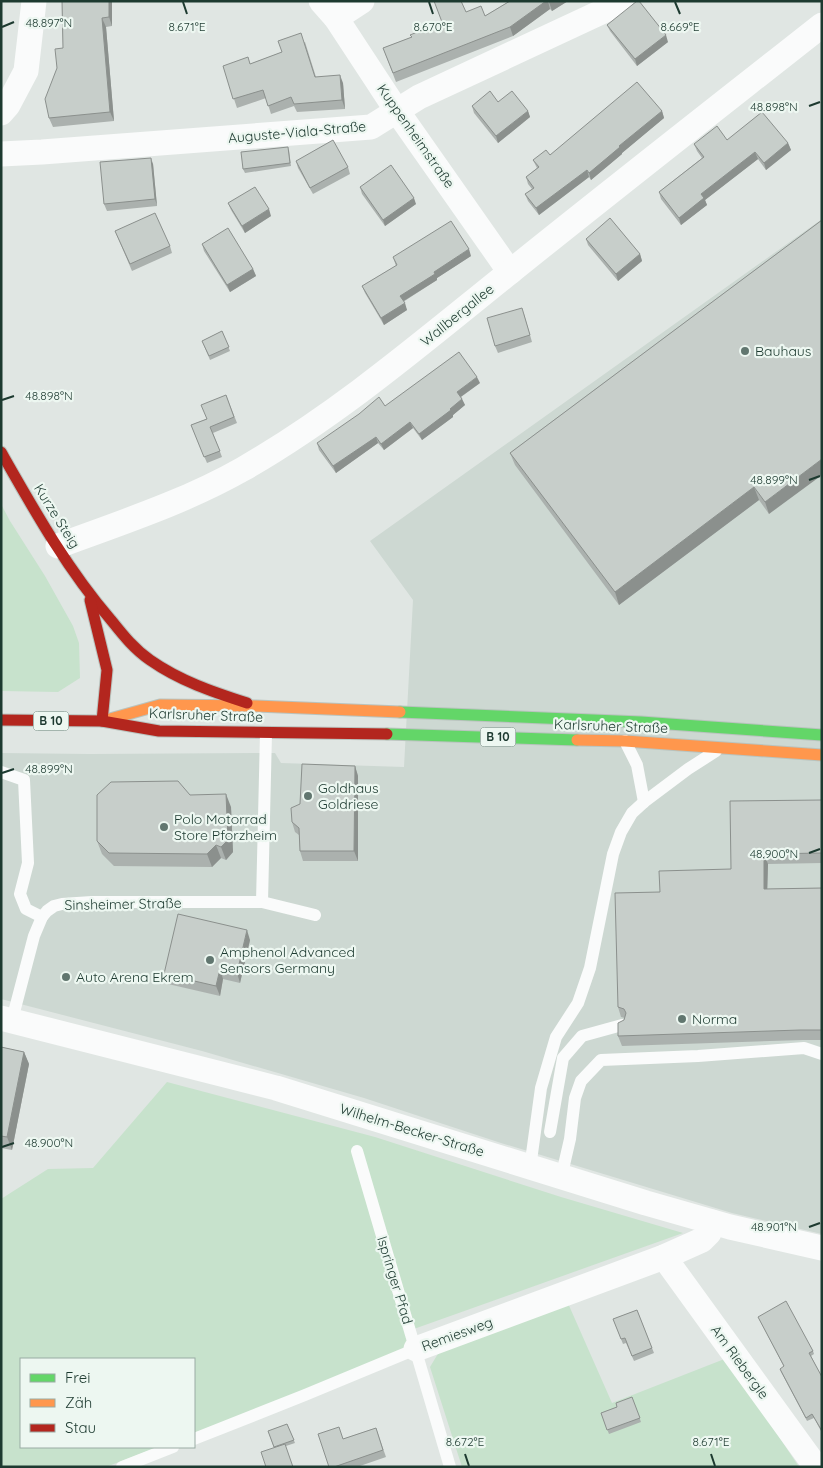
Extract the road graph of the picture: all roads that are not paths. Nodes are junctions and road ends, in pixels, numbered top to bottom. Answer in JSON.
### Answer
{"nodes":[{"id":1,"x":34,"y":1,"type":"edge"},
{"id":2,"x":362,"y":1,"type":"edge"},
{"id":3,"x":625,"y":1,"type":"edge"},
{"id":4,"x":328,"y":10,"type":"edge"},
{"id":5,"x":822,"y":25,"type":"edge"},
{"id":6,"x":398,"y":111,"type":"junction"},
{"id":7,"x":1,"y":114,"type":"edge"},
{"id":8,"x":1,"y":154,"type":"edge"},
{"id":9,"x":510,"y":272,"type":"junction"},
{"id":10,"x":1,"y":452,"type":"edge"},
{"id":11,"x":58,"y":546,"type":"junction"},
{"id":12,"x":89,"y":594,"type":"junction"},
{"id":13,"x":121,"y":633,"type":"junction"},
{"id":14,"x":124,"y":656,"type":"dead end"},
{"id":15,"x":117,"y":696,"type":"dead end"},
{"id":16,"x":256,"y":706,"type":"junction"},
{"id":17,"x":749,"y":718,"type":"dead end"},
{"id":18,"x":1,"y":720,"type":"edge"},
{"id":19,"x":102,"y":721,"type":"junction"},
{"id":20,"x":668,"y":723,"type":"junction"},
{"id":21,"x":266,"y":733,"type":"junction"},
{"id":22,"x":822,"y":735,"type":"edge"},
{"id":23,"x":625,"y":741,"type":"junction"},
{"id":24,"x":721,"y":747,"type":"junction"},
{"id":25,"x":822,"y":755,"type":"edge"},
{"id":26,"x":1,"y":772,"type":"edge"},
{"id":27,"x":644,"y":802,"type":"junction"},
{"id":28,"x":262,"y":902,"type":"junction"},
{"id":29,"x":315,"y":916,"type":"dead end"},
{"id":30,"x":42,"y":917,"type":"junction"},
{"id":31,"x":7,"y":1019,"type":"edge"},
{"id":32,"x":622,"y":1025,"type":"edge"},
{"id":33,"x":822,"y":1054,"type":"edge"},
{"id":34,"x":550,"y":1132,"type":"dead end"},
{"id":35,"x":357,"y":1151,"type":"dead end"},
{"id":36,"x":530,"y":1168,"type":"junction"},
{"id":37,"x":561,"y":1178,"type":"junction"},
{"id":38,"x":712,"y":1222,"type":"junction"},
{"id":39,"x":822,"y":1248,"type":"edge"},
{"id":40,"x":664,"y":1257,"type":"junction"},
{"id":41,"x":416,"y":1349,"type":"junction"},
{"id":42,"x":195,"y":1439,"type":"edge"},
{"id":43,"x":171,"y":1448,"type":"edge"},
{"id":44,"x":122,"y":1467,"type":"edge"},
{"id":45,"x":450,"y":1467,"type":"edge"},
{"id":46,"x":816,"y":1467,"type":"edge"}],
"edges":[{"from":1,"to":7,"type":"street"},
{"from":2,"to":4,"type":"street"},
{"from":3,"to":6,"type":"street","name":"Auguste-Viala-Straße"},
{"from":4,"to":6,"type":"street","name":"Kuppenheimstraße"},
{"from":5,"to":9,"type":"street","name":"Wallbergallee"},
{"from":6,"to":8,"type":"street","name":"Auguste-Viala-Straße"},
{"from":6,"to":9,"type":"street","name":"Kuppenheimstraße"},
{"from":9,"to":11,"type":"street","name":"Wallbergallee"},
{"from":10,"to":11,"type":"main road","name":"Kurze Steig"},
{"from":11,"to":12,"type":"main road","name":"Kurze Steig"},
{"from":12,"to":13,"type":"main road","name":"Kurze Steig"},
{"from":12,"to":19,"type":"main road","name":"Kurze Steig"},
{"from":13,"to":14,"type":"main road"},
{"from":13,"to":16,"type":"main road","name":"Kurze Steig"},
{"from":15,"to":19,"type":"main road"},
{"from":16,"to":19,"type":"main road","name":"Karlsruher Straße","number":"B 10"},
{"from":16,"to":20,"type":"main road","name":"Karlsruher Straße","number":"B 10"},
{"from":17,"to":20,"type":"main road"},
{"from":18,"to":19,"type":"main road","number":"B 10"},
{"from":19,"to":21,"type":"main road","name":"Karlsruher Straße","number":"B 10"},
{"from":20,"to":22,"type":"main road","name":"Karlsruher Straße","number":"B 10"},
{"from":21,"to":23,"type":"main road","name":"Karlsruher Straße","number":"B 10"},
{"from":21,"to":28,"type":"lane"},
{"from":23,"to":24,"type":"main road","name":"Karlsruher Straße","number":"B 10"},
{"from":23,"to":27,"type":"lane"},
{"from":24,"to":25,"type":"main road","name":"Karlsruher Straße","number":"B 10"},
{"from":24,"to":27,"type":"lane"},
{"from":26,"to":30,"type":"lane"},
{"from":27,"to":36,"type":"lane"},
{"from":28,"to":29,"type":"lane","name":"Sinsheimer Straße"},
{"from":28,"to":30,"type":"lane","name":"Sinsheimer Straße"},
{"from":30,"to":31,"type":"lane"},
{"from":31,"to":36,"type":"street","name":"Wilhelm-Becker-Straße"},
{"from":32,"to":34,"type":"lane"},
{"from":33,"to":37,"type":"lane"},
{"from":35,"to":41,"type":"lane","name":"Ispringer Pfad"},
{"from":36,"to":37,"type":"street","name":"Wilhelm-Becker-Straße"},
{"from":37,"to":38,"type":"street","name":"Wilhelm-Becker-Straße"},
{"from":38,"to":39,"type":"street","name":"Wilhelm-Becker-Straße"},
{"from":38,"to":40,"type":"street","name":"Remiesweg"},
{"from":40,"to":41,"type":"street","name":"Remiesweg"},
{"from":40,"to":46,"type":"street","name":"Am Riebergle"},
{"from":41,"to":42,"type":"lane","name":"Remiesweg"},
{"from":41,"to":45,"type":"lane","name":"Ispringer Pfad"},
{"from":43,"to":44,"type":"lane"}]}
